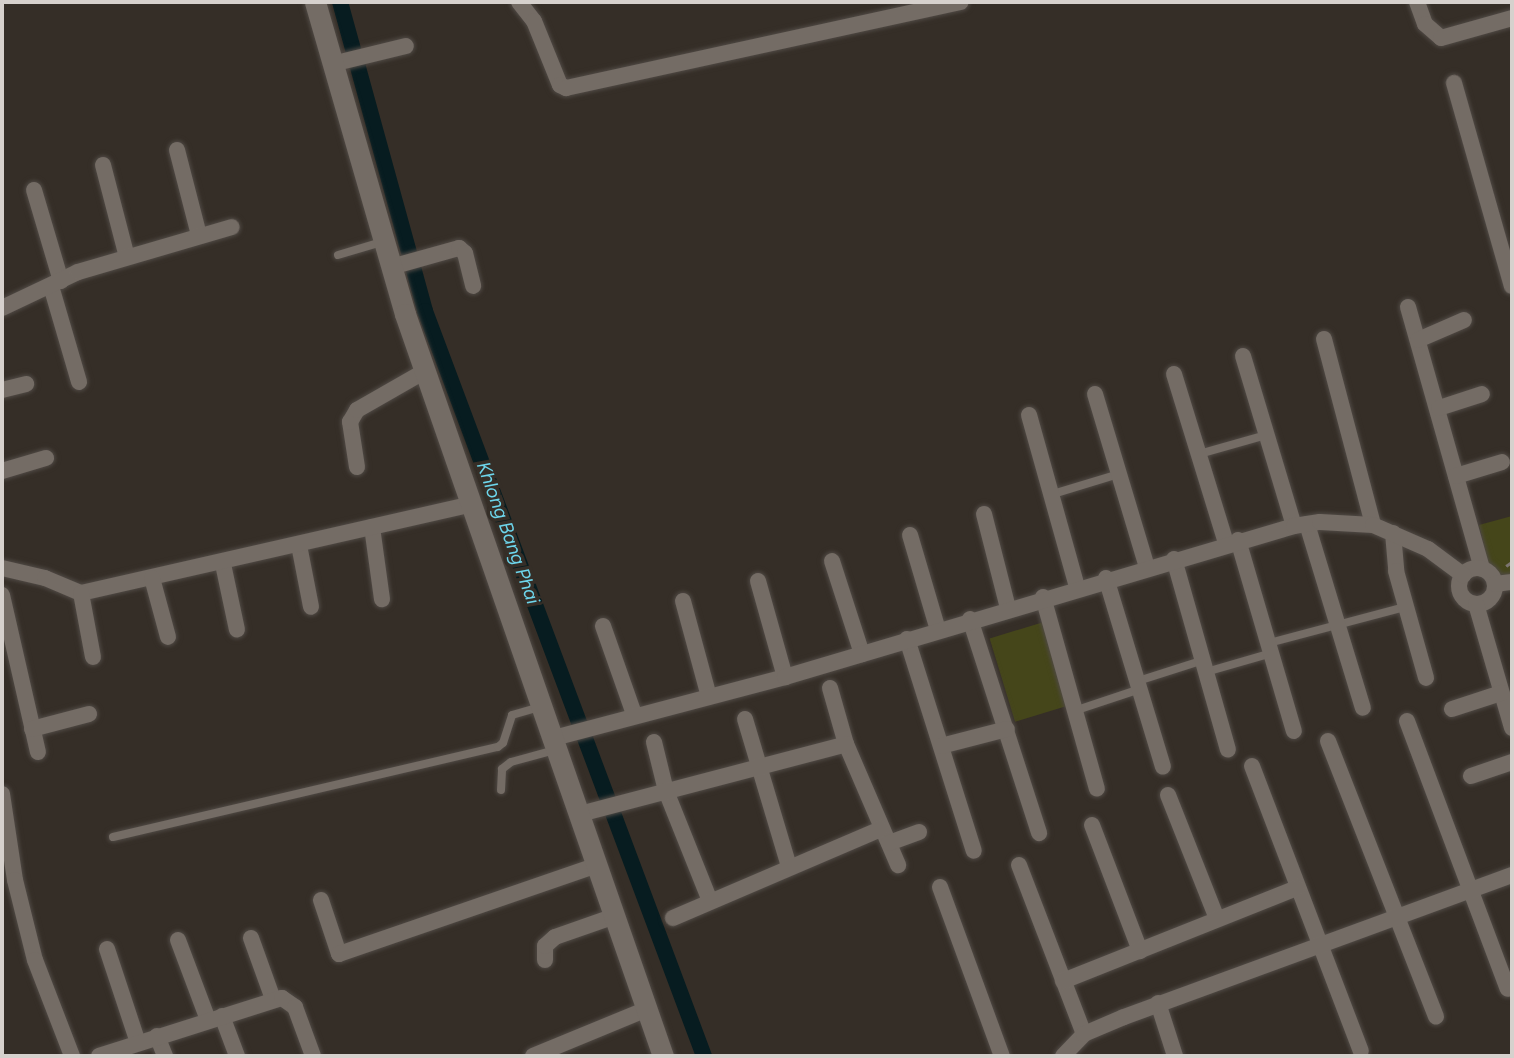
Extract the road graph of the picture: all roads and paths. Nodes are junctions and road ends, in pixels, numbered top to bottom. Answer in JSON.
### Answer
{"nodes":[{"id":1,"x":315,"y":2,"type":"edge"},
{"id":2,"x":519,"y":2,"type":"edge"},
{"id":3,"x":961,"y":2,"type":"edge"},
{"id":4,"x":1417,"y":2,"type":"edge"},
{"id":5,"x":1512,"y":18,"type":"edge"},
{"id":6,"x":405,"y":46,"type":"dead end"},
{"id":7,"x":346,"y":61,"type":"junction"},
{"id":8,"x":1454,"y":83,"type":"dead end"},
{"id":9,"x":177,"y":150,"type":"dead end"},
{"id":10,"x":103,"y":165,"type":"dead end"},
{"id":11,"x":34,"y":190,"type":"dead end"},
{"id":12,"x":232,"y":227,"type":"dead end"},
{"id":13,"x":200,"y":235,"type":"junction"},
{"id":14,"x":384,"y":241,"type":"junction"},
{"id":15,"x":338,"y":255,"type":"dead end"},
{"id":16,"x":1508,"y":255,"type":"edge"},
{"id":17,"x":127,"y":257,"type":"junction"},
{"id":18,"x":397,"y":265,"type":"junction"},
{"id":19,"x":56,"y":284,"type":"junction"},
{"id":20,"x":473,"y":286,"type":"dead end"},
{"id":21,"x":1512,"y":286,"type":"edge"},
{"id":22,"x":1408,"y":307,"type":"dead end"},
{"id":23,"x":2,"y":308,"type":"edge"},
{"id":24,"x":1464,"y":320,"type":"dead end"},
{"id":25,"x":1324,"y":339,"type":"dead end"},
{"id":26,"x":1418,"y":340,"type":"junction"},
{"id":27,"x":1243,"y":356,"type":"dead end"},
{"id":28,"x":425,"y":371,"type":"junction"},
{"id":29,"x":1174,"y":374,"type":"dead end"},
{"id":30,"x":79,"y":382,"type":"dead end"},
{"id":31,"x":26,"y":384,"type":"dead end"},
{"id":32,"x":2,"y":390,"type":"edge"},
{"id":33,"x":1095,"y":394,"type":"dead end"},
{"id":34,"x":1482,"y":394,"type":"dead end"},
{"id":35,"x":1439,"y":408,"type":"junction"},
{"id":36,"x":1029,"y":415,"type":"dead end"},
{"id":37,"x":1266,"y":435,"type":"junction"},
{"id":38,"x":1199,"y":454,"type":"junction"},
{"id":39,"x":46,"y":458,"type":"dead end"},
{"id":40,"x":1502,"y":462,"type":"dead end"},
{"id":41,"x":357,"y":467,"type":"dead end"},
{"id":42,"x":2,"y":471,"type":"edge"},
{"id":43,"x":1119,"y":474,"type":"junction"},
{"id":44,"x":1456,"y":476,"type":"junction"},
{"id":45,"x":1053,"y":494,"type":"junction"},
{"id":46,"x":472,"y":504,"type":"junction"},
{"id":47,"x":984,"y":514,"type":"dead end"},
{"id":48,"x":1300,"y":525,"type":"junction"},
{"id":49,"x":1373,"y":525,"type":"junction"},
{"id":50,"x":372,"y":527,"type":"junction"},
{"id":51,"x":1393,"y":533,"type":"junction"},
{"id":52,"x":910,"y":535,"type":"dead end"},
{"id":53,"x":1232,"y":542,"type":"junction"},
{"id":54,"x":299,"y":545,"type":"junction"},
{"id":55,"x":1174,"y":559,"type":"junction"},
{"id":56,"x":832,"y":561,"type":"dead end"},
{"id":57,"x":223,"y":564,"type":"junction"},
{"id":58,"x":1147,"y":566,"type":"junction"},
{"id":59,"x":2,"y":568,"type":"edge"},
{"id":60,"x":1482,"y":569,"type":"junction"},
{"id":61,"x":1462,"y":575,"type":"junction"},
{"id":62,"x":152,"y":578,"type":"junction"},
{"id":63,"x":1106,"y":578,"type":"junction"},
{"id":64,"x":758,"y":581,"type":"dead end"},
{"id":65,"x":1512,"y":582,"type":"edge"},
{"id":66,"x":1495,"y":584,"type":"junction"},
{"id":67,"x":1077,"y":587,"type":"junction"},
{"id":68,"x":81,"y":593,"type":"junction"},
{"id":69,"x":2,"y":595,"type":"edge"},
{"id":70,"x":1043,"y":597,"type":"junction"},
{"id":71,"x":382,"y":599,"type":"dead end"},
{"id":72,"x":683,"y":601,"type":"dead end"},
{"id":73,"x":1476,"y":604,"type":"junction"},
{"id":74,"x":311,"y":607,"type":"dead end"},
{"id":75,"x":1405,"y":607,"type":"junction"},
{"id":76,"x":1008,"y":608,"type":"junction"},
{"id":77,"x":970,"y":619,"type":"junction"},
{"id":78,"x":1336,"y":624,"type":"junction"},
{"id":79,"x":603,"y":626,"type":"dead end"},
{"id":80,"x":237,"y":630,"type":"dead end"},
{"id":81,"x":938,"y":630,"type":"junction"},
{"id":82,"x":168,"y":637,"type":"dead end"},
{"id":83,"x":906,"y":639,"type":"junction"},
{"id":84,"x":1270,"y":648,"type":"junction"},
{"id":85,"x":862,"y":654,"type":"junction"},
{"id":86,"x":93,"y":657,"type":"dead end"},
{"id":87,"x":1205,"y":666,"type":"junction"},
{"id":88,"x":785,"y":677,"type":"junction"},
{"id":89,"x":1426,"y":678,"type":"dead end"},
{"id":90,"x":1139,"y":685,"type":"junction"},
{"id":91,"x":830,"y":688,"type":"dead end"},
{"id":92,"x":1507,"y":691,"type":"edge"},
{"id":93,"x":709,"y":696,"type":"junction"},
{"id":94,"x":543,"y":706,"type":"junction"},
{"id":95,"x":1363,"y":708,"type":"dead end"},
{"id":96,"x":1452,"y":709,"type":"dead end"},
{"id":97,"x":1074,"y":711,"type":"junction"},
{"id":98,"x":89,"y":714,"type":"dead end"},
{"id":99,"x":634,"y":714,"type":"junction"},
{"id":100,"x":745,"y":719,"type":"dead end"},
{"id":101,"x":1407,"y":721,"type":"dead end"},
{"id":102,"x":1512,"y":728,"type":"edge"},
{"id":103,"x":32,"y":729,"type":"junction"},
{"id":104,"x":1007,"y":729,"type":"junction"},
{"id":105,"x":1294,"y":731,"type":"dead end"},
{"id":106,"x":559,"y":740,"type":"junction"},
{"id":107,"x":1328,"y":741,"type":"dead end"},
{"id":108,"x":654,"y":742,"type":"dead end"},
{"id":109,"x":846,"y":744,"type":"junction"},
{"id":110,"x":941,"y":746,"type":"junction"},
{"id":111,"x":1228,"y":750,"type":"dead end"},
{"id":112,"x":38,"y":752,"type":"dead end"},
{"id":113,"x":1512,"y":762,"type":"edge"},
{"id":114,"x":1252,"y":766,"type":"dead end"},
{"id":115,"x":756,"y":767,"type":"junction"},
{"id":116,"x":1163,"y":767,"type":"dead end"},
{"id":117,"x":1471,"y":776,"type":"dead end"},
{"id":118,"x":1097,"y":789,"type":"dead end"},
{"id":119,"x":501,"y":790,"type":"dead end"},
{"id":120,"x":666,"y":791,"type":"junction"},
{"id":121,"x":2,"y":794,"type":"edge"},
{"id":122,"x":1168,"y":795,"type":"dead end"},
{"id":123,"x":588,"y":812,"type":"junction"},
{"id":124,"x":1092,"y":825,"type":"dead end"},
{"id":125,"x":919,"y":832,"type":"dead end"},
{"id":126,"x":1039,"y":833,"type":"dead end"},
{"id":127,"x":885,"y":836,"type":"junction"},
{"id":128,"x":113,"y":838,"type":"dead end"},
{"id":129,"x":974,"y":851,"type":"dead end"},
{"id":130,"x":598,"y":865,"type":"junction"},
{"id":131,"x":1018,"y":865,"type":"dead end"},
{"id":132,"x":898,"y":866,"type":"dead end"},
{"id":133,"x":789,"y":867,"type":"junction"},
{"id":134,"x":1512,"y":876,"type":"edge"},
{"id":135,"x":940,"y":887,"type":"dead end"},
{"id":136,"x":1297,"y":888,"type":"junction"},
{"id":137,"x":1469,"y":892,"type":"junction"},
{"id":138,"x":321,"y":900,"type":"dead end"},
{"id":139,"x":710,"y":901,"type":"junction"},
{"id":140,"x":615,"y":916,"type":"junction"},
{"id":141,"x":1395,"y":917,"type":"junction"},
{"id":142,"x":673,"y":918,"type":"dead end"},
{"id":143,"x":1217,"y":919,"type":"junction"},
{"id":144,"x":251,"y":938,"type":"dead end"},
{"id":145,"x":178,"y":940,"type":"dead end"},
{"id":146,"x":1319,"y":946,"type":"junction"},
{"id":147,"x":107,"y":949,"type":"dead end"},
{"id":148,"x":1140,"y":951,"type":"junction"},
{"id":149,"x":544,"y":960,"type":"dead end"},
{"id":150,"x":1063,"y":981,"type":"junction"},
{"id":151,"x":1508,"y":989,"type":"dead end"},
{"id":152,"x":273,"y":999,"type":"junction"},
{"id":153,"x":1158,"y":1003,"type":"junction"},
{"id":154,"x":647,"y":1009,"type":"junction"},
{"id":155,"x":1436,"y":1017,"type":"dead end"},
{"id":156,"x":215,"y":1018,"type":"junction"},
{"id":157,"x":158,"y":1036,"type":"junction"},
{"id":158,"x":138,"y":1043,"type":"junction"},
{"id":159,"x":1081,"y":1044,"type":"edge"},
{"id":160,"x":1361,"y":1051,"type":"dead end"},
{"id":161,"x":72,"y":1056,"type":"edge"},
{"id":162,"x":99,"y":1056,"type":"edge"},
{"id":163,"x":165,"y":1056,"type":"edge"},
{"id":164,"x":237,"y":1056,"type":"edge"},
{"id":165,"x":313,"y":1056,"type":"edge"},
{"id":166,"x":533,"y":1056,"type":"edge"},
{"id":167,"x":663,"y":1056,"type":"edge"},
{"id":168,"x":1002,"y":1056,"type":"edge"},
{"id":169,"x":1063,"y":1056,"type":"edge"},
{"id":170,"x":1175,"y":1056,"type":"edge"}],
"edges":[{"from":1,"to":7,"type":"street"},
{"from":2,"to":3,"type":"street"},
{"from":4,"to":5,"type":"street"},
{"from":6,"to":7,"type":"street"},
{"from":7,"to":14,"type":"street"},
{"from":8,"to":16,"type":"street"},
{"from":9,"to":13,"type":"street"},
{"from":10,"to":17,"type":"street"},
{"from":11,"to":19,"type":"street"},
{"from":12,"to":13,"type":"street"},
{"from":13,"to":17,"type":"street"},
{"from":14,"to":15,"type":"lane"},
{"from":14,"to":18,"type":"street"},
{"from":16,"to":21,"type":"street"},
{"from":17,"to":19,"type":"street"},
{"from":18,"to":20,"type":"street"},
{"from":18,"to":28,"type":"street"},
{"from":19,"to":23,"type":"street"},
{"from":19,"to":30,"type":"street"},
{"from":22,"to":26,"type":"street"},
{"from":24,"to":26,"type":"street"},
{"from":25,"to":49,"type":"street"},
{"from":26,"to":35,"type":"street"},
{"from":27,"to":37,"type":"street"},
{"from":28,"to":41,"type":"street"},
{"from":28,"to":46,"type":"street"},
{"from":29,"to":38,"type":"street"},
{"from":31,"to":32,"type":"street"},
{"from":33,"to":43,"type":"street"},
{"from":34,"to":35,"type":"street"},
{"from":35,"to":44,"type":"street"},
{"from":36,"to":45,"type":"street"},
{"from":37,"to":38,"type":"lane"},
{"from":37,"to":48,"type":"street"},
{"from":38,"to":53,"type":"street"},
{"from":39,"to":42,"type":"street"},
{"from":40,"to":44,"type":"street"},
{"from":43,"to":45,"type":"lane"},
{"from":43,"to":58,"type":"street"},
{"from":44,"to":60,"type":"street"},
{"from":45,"to":67,"type":"street"},
{"from":46,"to":50,"type":"street"},
{"from":46,"to":94,"type":"street"},
{"from":47,"to":76,"type":"street"},
{"from":48,"to":49,"type":"street"},
{"from":48,"to":53,"type":"street"},
{"from":48,"to":78,"type":"street"},
{"from":49,"to":51,"type":"street"},
{"from":50,"to":54,"type":"street"},
{"from":50,"to":71,"type":"street"},
{"from":51,"to":61,"type":"street"},
{"from":51,"to":75,"type":"street"},
{"from":52,"to":81,"type":"street"},
{"from":53,"to":55,"type":"street"},
{"from":53,"to":84,"type":"street"},
{"from":54,"to":57,"type":"street"},
{"from":54,"to":74,"type":"street"},
{"from":55,"to":58,"type":"street"},
{"from":55,"to":87,"type":"street"},
{"from":56,"to":85,"type":"street"},
{"from":57,"to":62,"type":"street"},
{"from":57,"to":80,"type":"street"},
{"from":58,"to":63,"type":"street"},
{"from":59,"to":68,"type":"street"},
{"from":60,"to":61,"type":"street"},
{"from":60,"to":66,"type":"street"},
{"from":61,"to":73,"type":"street"},
{"from":62,"to":68,"type":"street"},
{"from":62,"to":82,"type":"street"},
{"from":63,"to":67,"type":"street"},
{"from":63,"to":90,"type":"street"},
{"from":64,"to":88,"type":"street"},
{"from":65,"to":66,"type":"street"},
{"from":66,"to":73,"type":"street"},
{"from":67,"to":70,"type":"street"},
{"from":68,"to":86,"type":"street"},
{"from":69,"to":103,"type":"street"},
{"from":70,"to":76,"type":"street"},
{"from":70,"to":97,"type":"street"},
{"from":72,"to":93,"type":"street"},
{"from":73,"to":92,"type":"street"},
{"from":75,"to":78,"type":"lane"},
{"from":75,"to":89,"type":"street"},
{"from":76,"to":77,"type":"street"},
{"from":77,"to":81,"type":"street"},
{"from":77,"to":104,"type":"street"},
{"from":78,"to":84,"type":"lane"},
{"from":78,"to":95,"type":"street"},
{"from":79,"to":99,"type":"street"},
{"from":81,"to":83,"type":"street"},
{"from":83,"to":85,"type":"street"},
{"from":83,"to":110,"type":"street"},
{"from":84,"to":87,"type":"lane"},
{"from":84,"to":105,"type":"street"},
{"from":85,"to":88,"type":"street"},
{"from":87,"to":90,"type":"lane"},
{"from":87,"to":111,"type":"street"},
{"from":88,"to":93,"type":"street"},
{"from":90,"to":97,"type":"lane"},
{"from":90,"to":116,"type":"street"},
{"from":91,"to":109,"type":"street"},
{"from":92,"to":96,"type":"street"},
{"from":92,"to":102,"type":"street"},
{"from":93,"to":99,"type":"street"},
{"from":94,"to":106,"type":"street"},
{"from":94,"to":128,"type":"lane"},
{"from":97,"to":118,"type":"street"},
{"from":98,"to":103,"type":"street"},
{"from":99,"to":106,"type":"street"},
{"from":100,"to":115,"type":"street"},
{"from":101,"to":137,"type":"street"},
{"from":103,"to":112,"type":"street"},
{"from":104,"to":110,"type":"street"},
{"from":104,"to":126,"type":"street"},
{"from":106,"to":119,"type":"lane"},
{"from":106,"to":123,"type":"street"},
{"from":107,"to":141,"type":"street"},
{"from":108,"to":120,"type":"street"},
{"from":109,"to":115,"type":"street"},
{"from":109,"to":127,"type":"street"},
{"from":110,"to":129,"type":"street"},
{"from":113,"to":117,"type":"street"},
{"from":114,"to":136,"type":"street"},
{"from":115,"to":120,"type":"street"},
{"from":115,"to":133,"type":"street"},
{"from":120,"to":123,"type":"street"},
{"from":120,"to":139,"type":"street"},
{"from":121,"to":161,"type":"street"},
{"from":122,"to":143,"type":"street"},
{"from":123,"to":130,"type":"street"},
{"from":124,"to":148,"type":"street"},
{"from":125,"to":127,"type":"street"},
{"from":127,"to":132,"type":"street"},
{"from":127,"to":133,"type":"street"},
{"from":130,"to":138,"type":"street"},
{"from":130,"to":140,"type":"street"},
{"from":131,"to":150,"type":"street"},
{"from":133,"to":139,"type":"street"},
{"from":134,"to":137,"type":"street"},
{"from":135,"to":168,"type":"street"},
{"from":136,"to":143,"type":"street"},
{"from":136,"to":146,"type":"street"},
{"from":137,"to":141,"type":"street"},
{"from":137,"to":151,"type":"street"},
{"from":139,"to":142,"type":"street"},
{"from":140,"to":149,"type":"street"},
{"from":140,"to":154,"type":"street"},
{"from":141,"to":146,"type":"street"},
{"from":141,"to":155,"type":"street"},
{"from":143,"to":148,"type":"street"},
{"from":144,"to":152,"type":"street"},
{"from":145,"to":156,"type":"street"},
{"from":146,"to":153,"type":"street"},
{"from":146,"to":160,"type":"street"},
{"from":147,"to":158,"type":"street"},
{"from":148,"to":150,"type":"street"},
{"from":150,"to":159,"type":"street"},
{"from":152,"to":156,"type":"street"},
{"from":152,"to":165,"type":"street"},
{"from":153,"to":159,"type":"street"},
{"from":153,"to":170,"type":"street"},
{"from":154,"to":166,"type":"street"},
{"from":154,"to":167,"type":"street"},
{"from":156,"to":157,"type":"street"},
{"from":156,"to":164,"type":"street"},
{"from":157,"to":158,"type":"street"},
{"from":157,"to":163,"type":"street"},
{"from":158,"to":162,"type":"street"},
{"from":159,"to":169,"type":"street"}]}
